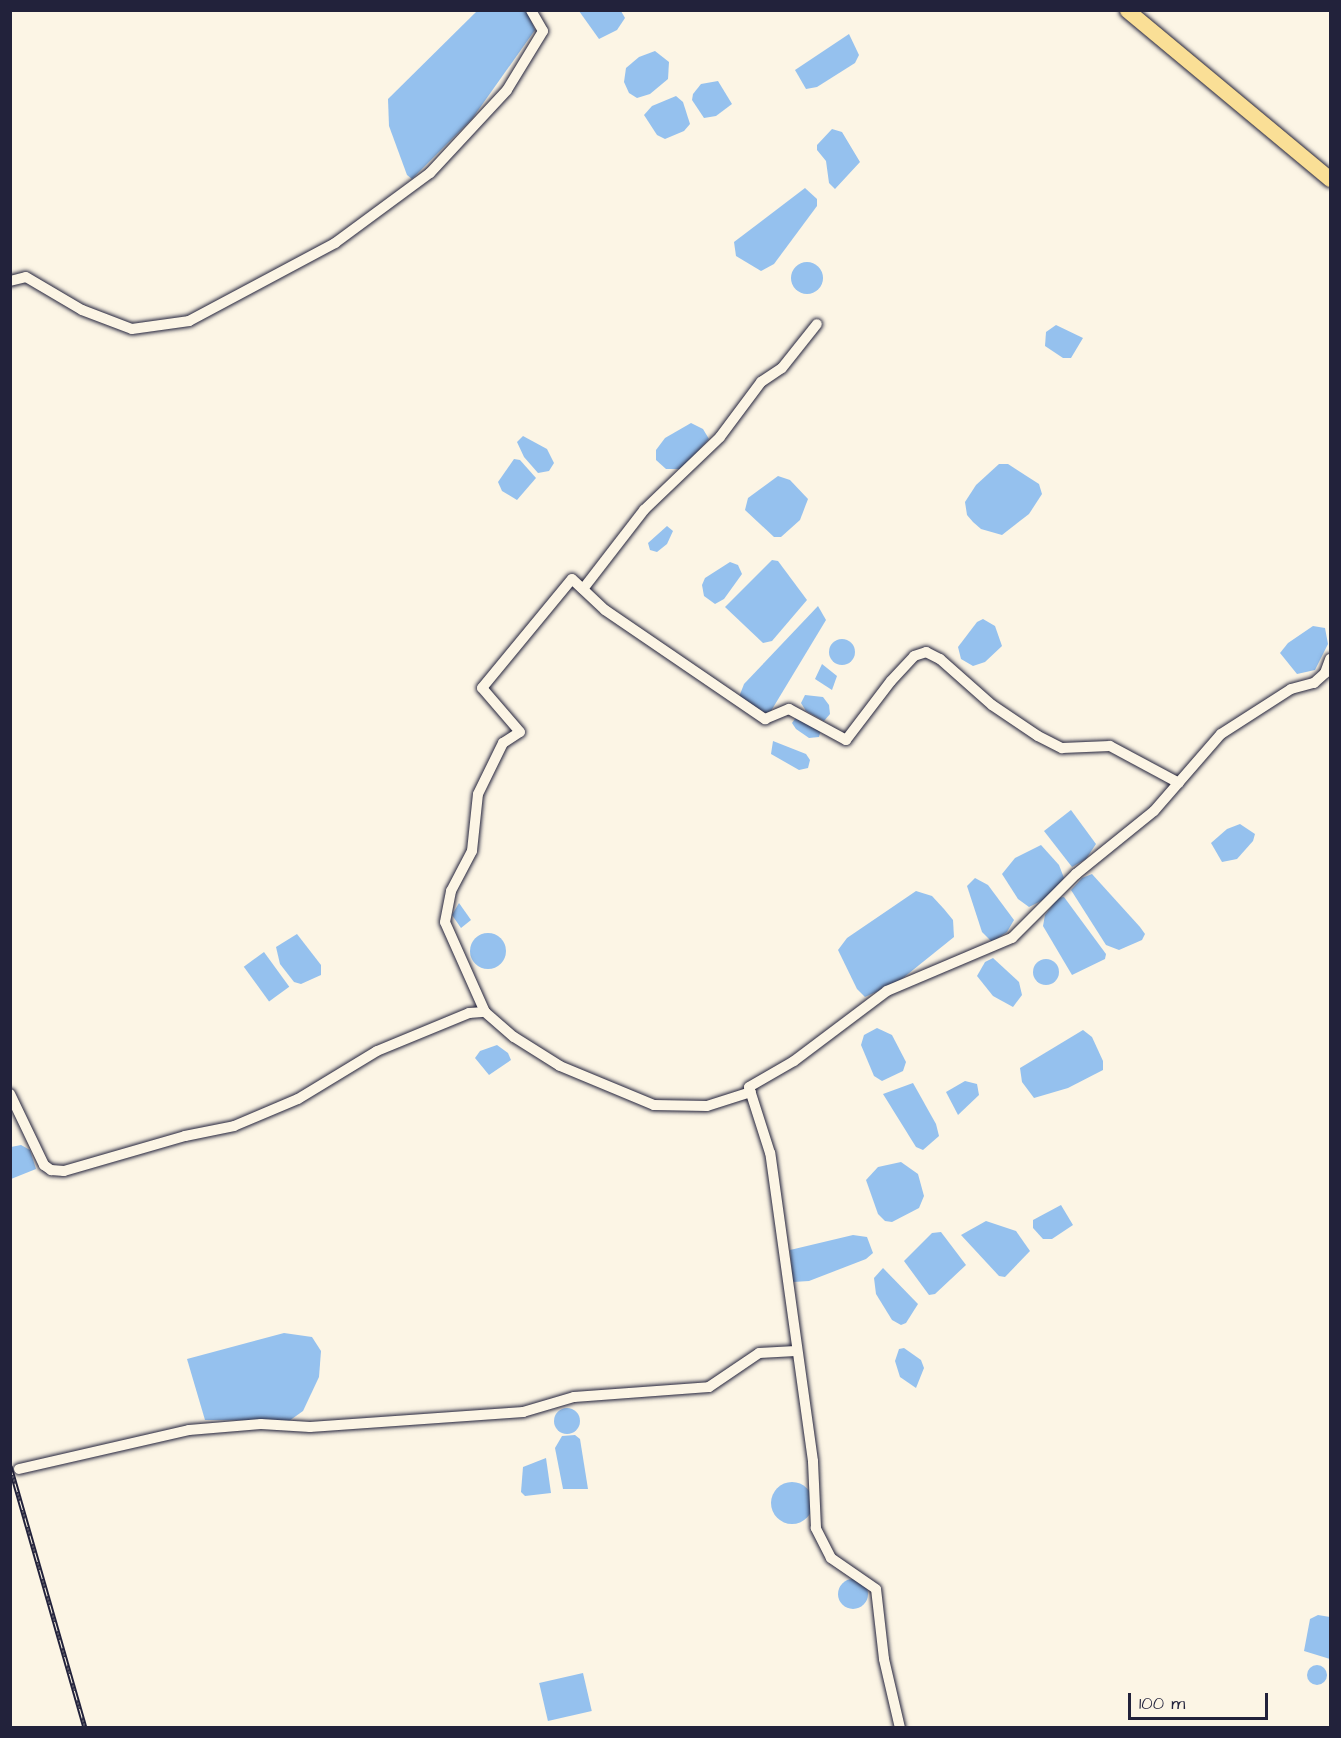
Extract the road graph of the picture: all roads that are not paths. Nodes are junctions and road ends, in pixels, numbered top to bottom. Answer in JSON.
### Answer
{"nodes":[{"id":1,"x":531,"y":10,"type":"edge"},
{"id":2,"x":1127,"y":10,"type":"edge"},
{"id":3,"x":1330,"y":179,"type":"edge"},
{"id":4,"x":10,"y":281,"type":"edge"},
{"id":5,"x":817,"y":324,"type":"dead end"},
{"id":6,"x":583,"y":589,"type":"junction"},
{"id":7,"x":1330,"y":659,"type":"edge"},
{"id":8,"x":1179,"y":783,"type":"junction"},
{"id":9,"x":485,"y":1012,"type":"junction"},
{"id":10,"x":751,"y":1092,"type":"junction"},
{"id":11,"x":10,"y":1094,"type":"edge"},
{"id":12,"x":796,"y":1351,"type":"junction"},
{"id":13,"x":19,"y":1469,"type":"dead end"},
{"id":14,"x":900,"y":1728,"type":"edge"}],
"edges":[{"from":1,"to":4,"type":"street"},
{"from":2,"to":3,"type":"highway"},
{"from":5,"to":6,"type":"street"},
{"from":6,"to":8,"type":"street"},
{"from":6,"to":9,"type":"street"},
{"from":7,"to":8,"type":"street"},
{"from":8,"to":10,"type":"street"},
{"from":9,"to":10,"type":"street"},
{"from":9,"to":11,"type":"street"},
{"from":10,"to":12,"type":"street"},
{"from":12,"to":13,"type":"street"},
{"from":12,"to":14,"type":"street"}]}
